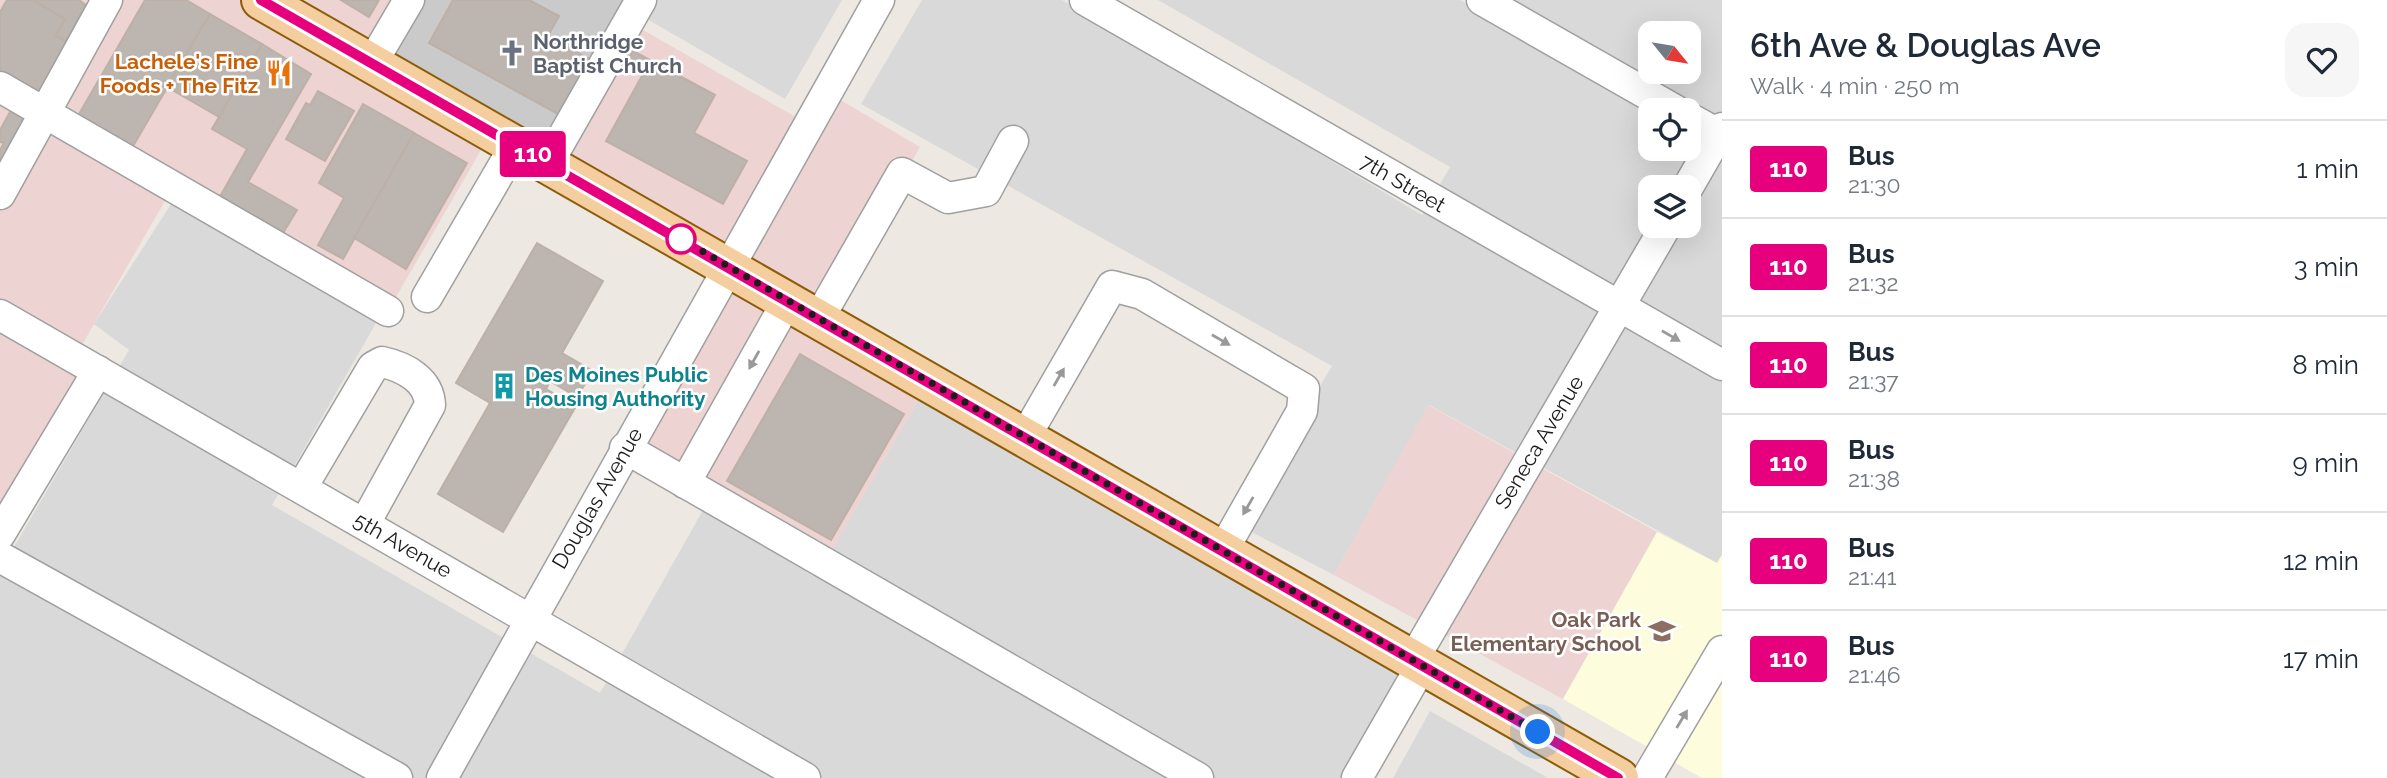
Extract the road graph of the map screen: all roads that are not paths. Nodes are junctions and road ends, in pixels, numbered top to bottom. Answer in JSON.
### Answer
{"nodes":[{"id":1,"x":107,"y":0,"type":"edge"},
{"id":2,"x":261,"y":0,"type":"edge"},
{"id":3,"x":409,"y":0,"type":"edge"},
{"id":4,"x":641,"y":0,"type":"edge"},
{"id":5,"x":879,"y":0,"type":"edge"},
{"id":6,"x":1085,"y":0,"type":"edge"},
{"id":7,"x":1482,"y":0,"type":"edge"},
{"id":8,"x":372,"y":63,"type":"junction"},
{"id":9,"x":0,"y":87,"type":"edge"},
{"id":10,"x":1654,"y":98,"type":"edge"},
{"id":11,"x":45,"y":115,"type":"junction"},
{"id":12,"x":1701,"y":123,"type":"edge"},
{"id":13,"x":1721,"y":132,"type":"edge"},
{"id":14,"x":1013,"y":141,"type":"dead end"},
{"id":15,"x":516,"y":144,"type":"junction"},
{"id":16,"x":548,"y":163,"type":"junction"},
{"id":17,"x":1695,"y":175,"type":"edge"},
{"id":18,"x":0,"y":194,"type":"edge"},
{"id":19,"x":1659,"y":238,"type":"edge"},
{"id":20,"x":730,"y":267,"type":"junction"},
{"id":21,"x":427,"y":297,"type":"dead end"},
{"id":22,"x":1620,"y":307,"type":"junction"},
{"id":23,"x":803,"y":309,"type":"junction"},
{"id":24,"x":388,"y":311,"type":"dead end"},
{"id":25,"x":0,"y":315,"type":"edge"},
{"id":26,"x":1722,"y":365,"type":"edge"},
{"id":27,"x":98,"y":371,"type":"junction"},
{"id":28,"x":1025,"y":436,"type":"junction"},
{"id":29,"x":625,"y":449,"type":"junction"},
{"id":30,"x":685,"y":483,"type":"junction"},
{"id":31,"x":302,"y":488,"type":"junction"},
{"id":32,"x":365,"y":523,"type":"junction"},
{"id":33,"x":0,"y":534,"type":"edge"},
{"id":34,"x":1223,"y":550,"type":"junction"},
{"id":35,"x":0,"y":556,"type":"edge"},
{"id":36,"x":529,"y":618,"type":"junction"},
{"id":37,"x":1722,"y":652,"type":"edge"},
{"id":38,"x":1417,"y":662,"type":"junction"},
{"id":39,"x":397,"y":778,"type":"edge"},
{"id":40,"x":442,"y":778,"type":"edge"},
{"id":41,"x":805,"y":778,"type":"edge"},
{"id":42,"x":1198,"y":778,"type":"edge"},
{"id":43,"x":1357,"y":778,"type":"edge"},
{"id":44,"x":1619,"y":778,"type":"edge"},
{"id":45,"x":1647,"y":778,"type":"edge"}],
"edges":[{"from":1,"to":11,"type":"street"},
{"from":2,"to":8,"type":"main road"},
{"from":3,"to":8,"type":"street"},
{"from":4,"to":16,"type":"street"},
{"from":5,"to":20,"type":"street","name":"Douglas Avenue"},
{"from":6,"to":22,"type":"street","name":"7th Street"},
{"from":7,"to":10,"type":"street"},
{"from":8,"to":15,"type":"main road"},
{"from":9,"to":11,"type":"street"},
{"from":11,"to":18,"type":"street"},
{"from":11,"to":24,"type":"street"},
{"from":12,"to":13,"type":"street"},
{"from":13,"to":17,"type":"street"},
{"from":14,"to":23,"type":"street"},
{"from":15,"to":16,"type":"main road"},
{"from":15,"to":21,"type":"street"},
{"from":16,"to":20,"type":"main road"},
{"from":19,"to":22,"type":"street","name":"Seneca Avenue"},
{"from":20,"to":23,"type":"main road"},
{"from":20,"to":29,"type":"street","name":"Douglas Avenue"},
{"from":22,"to":26,"type":"street","name":"7th Street","one_way":true},
{"from":22,"to":38,"type":"street","name":"Seneca Avenue"},
{"from":23,"to":28,"type":"main road"},
{"from":23,"to":30,"type":"street","one_way":true},
{"from":25,"to":27,"type":"street","name":"5th Avenue"},
{"from":27,"to":31,"type":"street","name":"5th Avenue"},
{"from":27,"to":33,"type":"street"},
{"from":28,"to":34,"type":"main road"},
{"from":28,"to":34,"type":"street","one_way":true},
{"from":29,"to":30,"type":"street"},
{"from":29,"to":36,"type":"street","name":"Douglas Avenue"},
{"from":30,"to":42,"type":"street"},
{"from":31,"to":32,"type":"street","name":"5th Avenue"},
{"from":31,"to":32,"type":"street"},
{"from":32,"to":36,"type":"street","name":"5th Avenue"},
{"from":34,"to":38,"type":"main road"},
{"from":35,"to":39,"type":"street"},
{"from":36,"to":40,"type":"street","name":"Douglas Avenue"},
{"from":36,"to":41,"type":"street","name":"5th Avenue"},
{"from":45,"to":37,"type":"street","one_way":true},
{"from":38,"to":43,"type":"street","name":"Seneca Avenue"},
{"from":38,"to":44,"type":"main road"}]}
